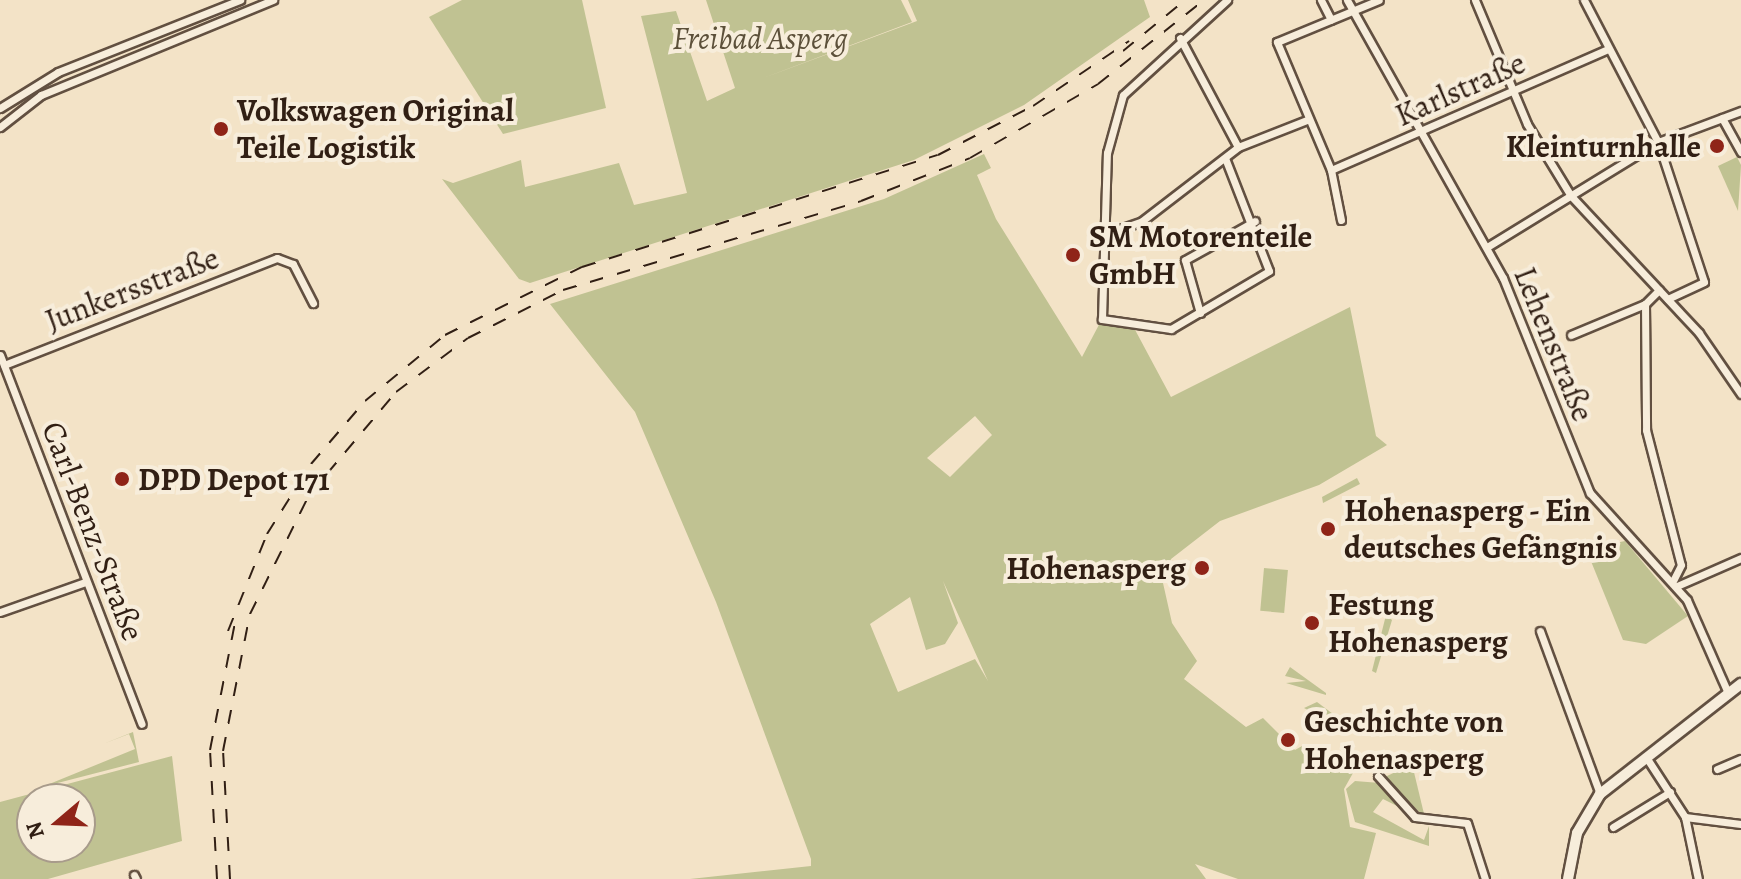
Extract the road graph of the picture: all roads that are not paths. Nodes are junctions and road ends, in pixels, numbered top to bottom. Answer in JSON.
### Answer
{"nodes":[{"id":1,"x":240,"y":0,"type":"edge"},
{"id":2,"x":273,"y":0,"type":"edge"},
{"id":3,"x":1227,"y":0,"type":"edge"},
{"id":4,"x":1321,"y":0,"type":"edge"},
{"id":5,"x":1347,"y":0,"type":"edge"},
{"id":6,"x":1379,"y":0,"type":"edge"},
{"id":7,"x":1475,"y":0,"type":"edge"},
{"id":8,"x":1584,"y":0,"type":"edge"},
{"id":9,"x":1353,"y":11,"type":"junction"},
{"id":10,"x":1331,"y":20,"type":"junction"},
{"id":11,"x":158,"y":32,"type":"junction"},
{"id":12,"x":1180,"y":38,"type":"junction"},
{"id":13,"x":163,"y":47,"type":"junction"},
{"id":14,"x":1606,"y":50,"type":"junction"},
{"id":15,"x":1513,"y":93,"type":"junction"},
{"id":16,"x":0,"y":108,"type":"edge"},
{"id":17,"x":1741,"y":111,"type":"edge"},
{"id":18,"x":1722,"y":118,"type":"junction"},
{"id":19,"x":1309,"y":119,"type":"junction"},
{"id":20,"x":0,"y":127,"type":"edge"},
{"id":21,"x":1421,"y":134,"type":"junction"},
{"id":22,"x":1658,"y":142,"type":"junction"},
{"id":23,"x":1238,"y":147,"type":"junction"},
{"id":24,"x":1741,"y":152,"type":"edge"},
{"id":25,"x":1225,"y":158,"type":"junction"},
{"id":26,"x":1331,"y":170,"type":"junction"},
{"id":27,"x":1571,"y":196,"type":"junction"},
{"id":28,"x":1341,"y":220,"type":"dead end"},
{"id":29,"x":1255,"y":221,"type":"junction"},
{"id":30,"x":1108,"y":233,"type":"junction"},
{"id":31,"x":1487,"y":247,"type":"junction"},
{"id":32,"x":1659,"y":290,"type":"junction"},
{"id":33,"x":1668,"y":299,"type":"junction"},
{"id":34,"x":313,"y":303,"type":"dead end"},
{"id":35,"x":1645,"y":304,"type":"junction"},
{"id":36,"x":1200,"y":313,"type":"junction"},
{"id":37,"x":1571,"y":335,"type":"dead end"},
{"id":38,"x":0,"y":355,"type":"edge"},
{"id":39,"x":4,"y":365,"type":"junction"},
{"id":40,"x":1741,"y":394,"type":"edge"},
{"id":41,"x":1741,"y":558,"type":"edge"},
{"id":42,"x":85,"y":582,"type":"junction"},
{"id":43,"x":1675,"y":583,"type":"junction"},
{"id":44,"x":0,"y":612,"type":"edge"},
{"id":45,"x":1540,"y":631,"type":"dead end"},
{"id":46,"x":1741,"y":684,"type":"edge"},
{"id":47,"x":1728,"y":693,"type":"junction"},
{"id":48,"x":142,"y":724,"type":"dead end"},
{"id":49,"x":1645,"y":755,"type":"junction"},
{"id":50,"x":1741,"y":759,"type":"edge"},
{"id":51,"x":1717,"y":769,"type":"dead end"},
{"id":52,"x":1378,"y":776,"type":"dead end"},
{"id":53,"x":1670,"y":792,"type":"junction"},
{"id":54,"x":1600,"y":794,"type":"junction"},
{"id":55,"x":1685,"y":817,"type":"junction"},
{"id":56,"x":1741,"y":824,"type":"edge"},
{"id":57,"x":1613,"y":827,"type":"dead end"},
{"id":58,"x":1485,"y":879,"type":"edge"},
{"id":59,"x":1568,"y":879,"type":"edge"},
{"id":60,"x":1698,"y":879,"type":"edge"}],
"edges":[{"from":1,"to":11,"type":"street"},
{"from":2,"to":13,"type":"street"},
{"from":3,"to":12,"type":"street"},
{"from":4,"to":10,"type":"street"},
{"from":5,"to":9,"type":"street","name":"Lehenstraße"},
{"from":6,"to":9,"type":"street"},
{"from":7,"to":15,"type":"street"},
{"from":8,"to":14,"type":"street"},
{"from":9,"to":10,"type":"street"},
{"from":9,"to":21,"type":"street","name":"Lehenstraße"},
{"from":10,"to":19,"type":"street"},
{"from":11,"to":13,"type":"street"},
{"from":11,"to":16,"type":"street"},
{"from":12,"to":23,"type":"street"},
{"from":12,"to":30,"type":"street"},
{"from":13,"to":20,"type":"street"},
{"from":14,"to":15,"type":"street","name":"Karlstraße"},
{"from":14,"to":22,"type":"street"},
{"from":15,"to":21,"type":"street","name":"Karlstraße"},
{"from":15,"to":27,"type":"street"},
{"from":17,"to":18,"type":"street"},
{"from":18,"to":22,"type":"street"},
{"from":18,"to":24,"type":"street"},
{"from":19,"to":23,"type":"street"},
{"from":19,"to":26,"type":"street"},
{"from":21,"to":26,"type":"street","name":"Karlstraße"},
{"from":21,"to":31,"type":"street","name":"Lehenstraße"},
{"from":22,"to":27,"type":"street"},
{"from":22,"to":33,"type":"street"},
{"from":23,"to":25,"type":"street"},
{"from":25,"to":29,"type":"street"},
{"from":25,"to":30,"type":"street"},
{"from":26,"to":28,"type":"street"},
{"from":27,"to":31,"type":"street"},
{"from":27,"to":32,"type":"street"},
{"from":29,"to":36,"type":"street"},
{"from":29,"to":36,"type":"street"},
{"from":30,"to":36,"type":"street"},
{"from":31,"to":43,"type":"street","name":"Lehenstraße"},
{"from":32,"to":33,"type":"street"},
{"from":32,"to":35,"type":"street"},
{"from":33,"to":40,"type":"street"},
{"from":34,"to":39,"type":"street","name":"Junkersstraße"},
{"from":35,"to":37,"type":"street"},
{"from":35,"to":43,"type":"street"},
{"from":38,"to":39,"type":"street","name":"Carl-Benz-Straße"},
{"from":39,"to":42,"type":"street","name":"Carl-Benz-Straße"},
{"from":41,"to":43,"type":"street"},
{"from":42,"to":44,"type":"street"},
{"from":42,"to":48,"type":"street","name":"Carl-Benz-Straße"},
{"from":43,"to":47,"type":"street","name":"Lehenstraße"},
{"from":45,"to":54,"type":"street"},
{"from":46,"to":47,"type":"main road"},
{"from":47,"to":49,"type":"main road"},
{"from":49,"to":53,"type":"street"},
{"from":49,"to":54,"type":"main road"},
{"from":50,"to":51,"type":"street"},
{"from":52,"to":58,"type":"street"},
{"from":53,"to":55,"type":"street"},
{"from":53,"to":57,"type":"street"},
{"from":54,"to":59,"type":"main road"},
{"from":55,"to":56,"type":"street"},
{"from":55,"to":60,"type":"street"}]}
